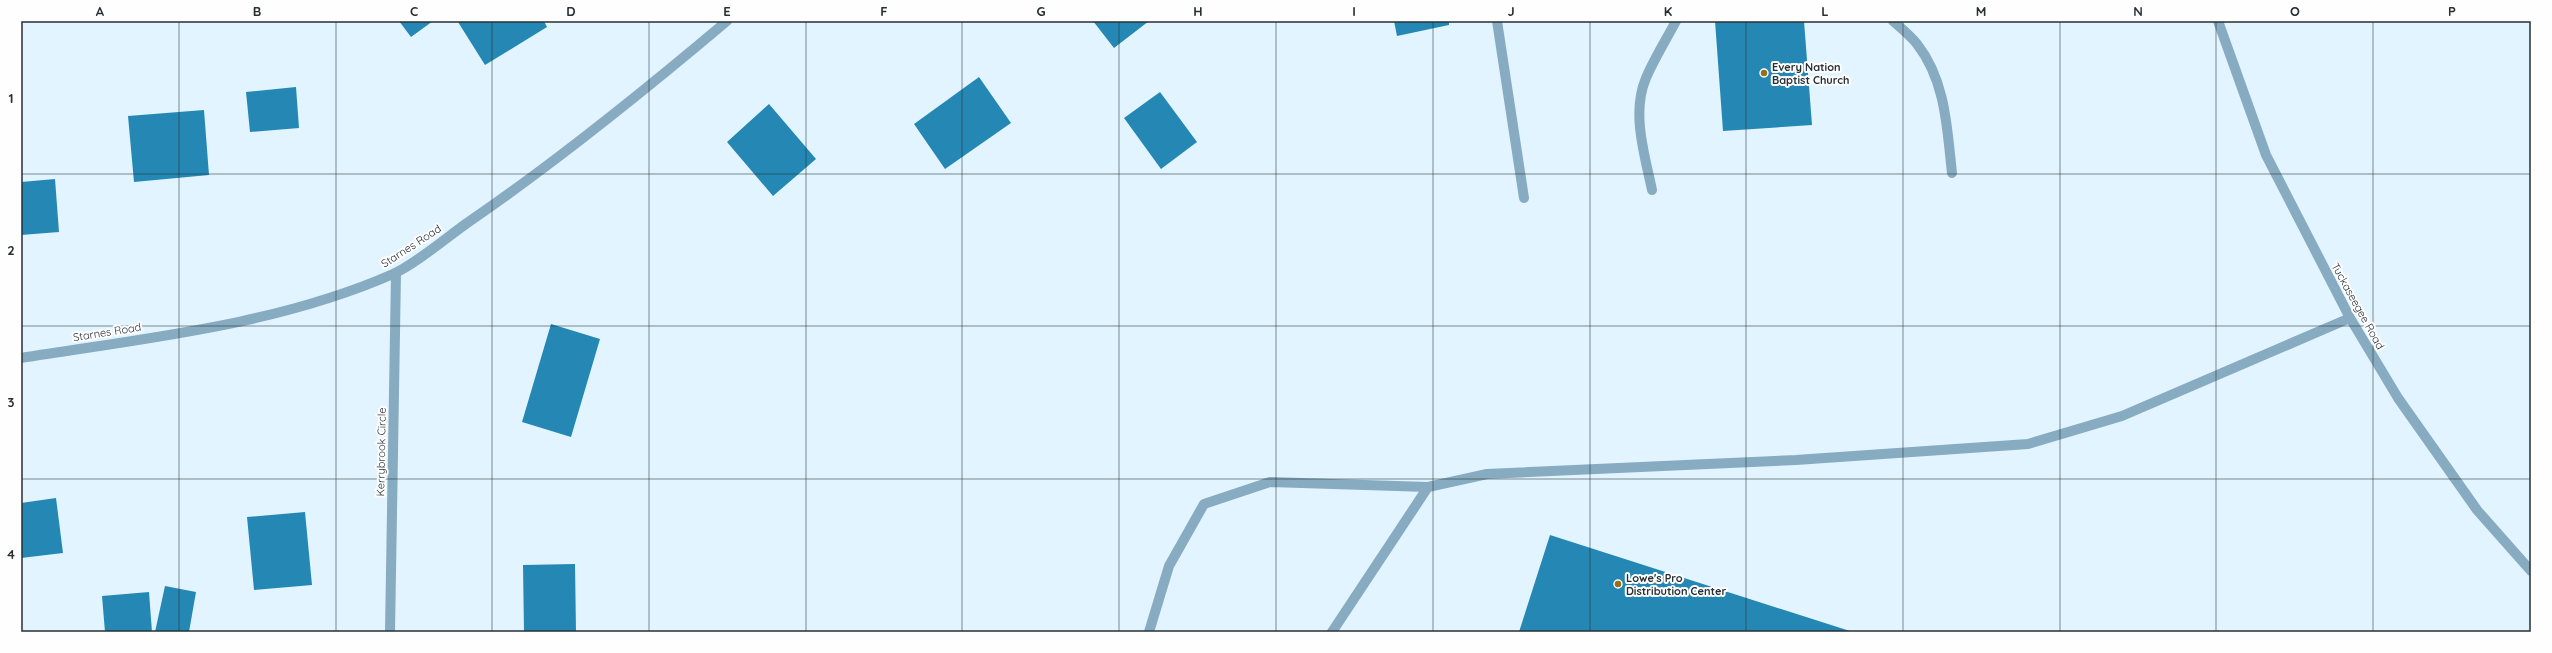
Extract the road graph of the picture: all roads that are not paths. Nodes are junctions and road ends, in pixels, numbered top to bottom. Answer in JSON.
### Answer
{"nodes":[{"id":1,"x":727,"y":21,"type":"edge"},
{"id":2,"x":1497,"y":21,"type":"edge"},
{"id":3,"x":1676,"y":21,"type":"edge"},
{"id":4,"x":1893,"y":21,"type":"edge"},
{"id":5,"x":2218,"y":21,"type":"edge"},
{"id":6,"x":1952,"y":173,"type":"dead end"},
{"id":7,"x":1652,"y":190,"type":"dead end"},
{"id":8,"x":1524,"y":198,"type":"dead end"},
{"id":9,"x":396,"y":273,"type":"junction"},
{"id":10,"x":2350,"y":318,"type":"junction"},
{"id":11,"x":21,"y":358,"type":"edge"},
{"id":12,"x":1428,"y":487,"type":"junction"},
{"id":13,"x":2531,"y":571,"type":"edge"},
{"id":14,"x":390,"y":632,"type":"edge"},
{"id":15,"x":1149,"y":632,"type":"edge"},
{"id":16,"x":1332,"y":632,"type":"edge"}],
"edges":[{"from":1,"to":9,"type":"street","name":"Starnes Road"},
{"from":2,"to":8,"type":"street"},
{"from":3,"to":7,"type":"street"},
{"from":4,"to":6,"type":"street"},
{"from":5,"to":10,"type":"street","name":"Tuckaseegee Road"},
{"from":9,"to":11,"type":"street","name":"Starnes Road"},
{"from":9,"to":14,"type":"street","name":"Kerrybrook Circle"},
{"from":10,"to":12,"type":"street"},
{"from":10,"to":13,"type":"street","name":"Tuckaseegee Road"},
{"from":12,"to":15,"type":"street"},
{"from":12,"to":16,"type":"street"}]}
